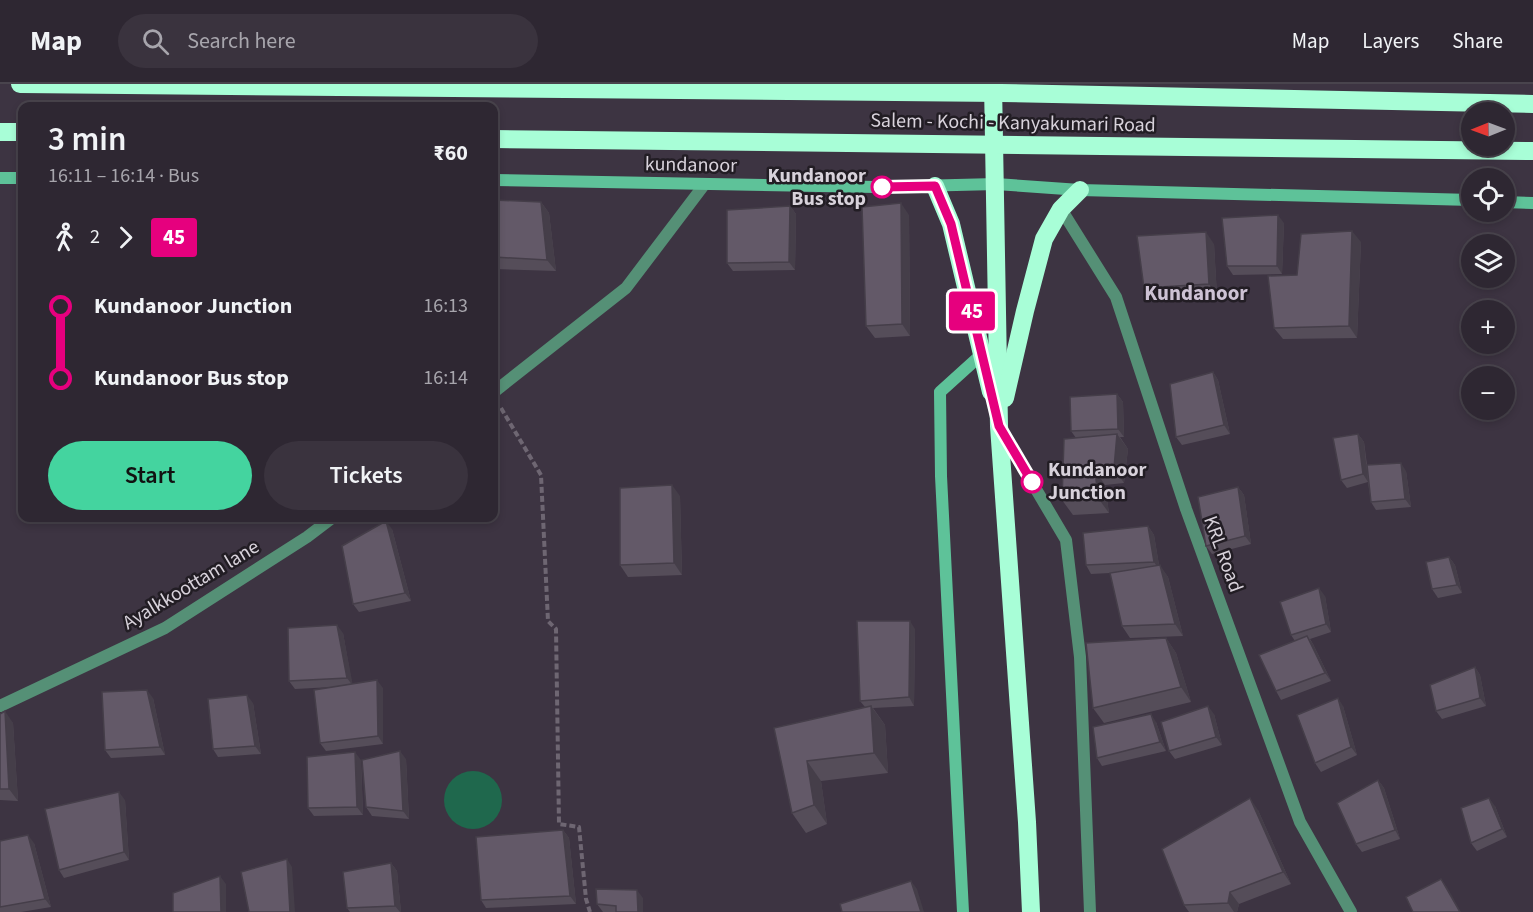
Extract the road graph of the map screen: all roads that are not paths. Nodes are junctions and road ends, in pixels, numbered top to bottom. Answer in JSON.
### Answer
{"nodes":[{"id":1,"x":20,"y":84,"type":"edge"},
{"id":2,"x":993,"y":84,"type":"edge"},
{"id":3,"x":1533,"y":104,"type":"edge"},
{"id":4,"x":0,"y":132,"type":"edge"},
{"id":5,"x":18,"y":132,"type":"edge"},
{"id":6,"x":498,"y":139,"type":"edge"},
{"id":7,"x":1533,"y":151,"type":"edge"},
{"id":8,"x":0,"y":178,"type":"edge"},
{"id":9,"x":18,"y":178,"type":"edge"},
{"id":10,"x":498,"y":180,"type":"edge"},
{"id":11,"x":996,"y":184,"type":"junction"},
{"id":12,"x":704,"y":185,"type":"junction"},
{"id":13,"x":935,"y":186,"type":"junction"},
{"id":14,"x":1080,"y":190,"type":"junction"},
{"id":15,"x":1461,"y":200,"type":"edge"},
{"id":16,"x":1515,"y":202,"type":"edge"},
{"id":17,"x":1533,"y":203,"type":"edge"},
{"id":18,"x":1061,"y":209,"type":"junction"},
{"id":19,"x":982,"y":354,"type":"junction"},
{"id":20,"x":498,"y":389,"type":"edge"},
{"id":21,"x":999,"y":426,"type":"junction"},
{"id":22,"x":327,"y":522,"type":"edge"},
{"id":23,"x":0,"y":706,"type":"edge"},
{"id":24,"x":963,"y":912,"type":"edge"},
{"id":25,"x":1031,"y":912,"type":"edge"},
{"id":26,"x":1090,"y":912,"type":"edge"},
{"id":27,"x":1351,"y":912,"type":"edge"}],
"edges":[{"from":1,"to":3,"type":"highway","name":"Salem - Kochi - Kanyakumari Road","bridge":true},
{"from":2,"to":11,"type":"highway"},
{"from":4,"to":5,"type":"highway"},
{"from":6,"to":7,"type":"highway","name":"Salem - Kochi - Kanyakumari Road","bridge":true},
{"from":8,"to":9,"type":"street"},
{"from":10,"to":12,"type":"street","name":"kundanoor"},
{"from":11,"to":13,"type":"street","name":"kundanoor"},
{"from":11,"to":14,"type":"street","name":"kundanoor"},
{"from":11,"to":21,"type":"highway"},
{"from":12,"to":13,"type":"street","name":"kundanoor"},
{"from":12,"to":20,"type":"street"},
{"from":13,"to":19,"type":"highway"},
{"from":14,"to":15,"type":"street","name":"kundanoor"},
{"from":14,"to":18,"type":"highway"},
{"from":16,"to":17,"type":"street"},
{"from":18,"to":21,"type":"highway"},
{"from":18,"to":27,"type":"street","name":"KRL Road"},
{"from":19,"to":21,"type":"highway"},
{"from":19,"to":24,"type":"street"},
{"from":21,"to":25,"type":"highway"},
{"from":21,"to":26,"type":"street"},
{"from":22,"to":23,"type":"street","name":"Ayalkkoottam lane"}]}
